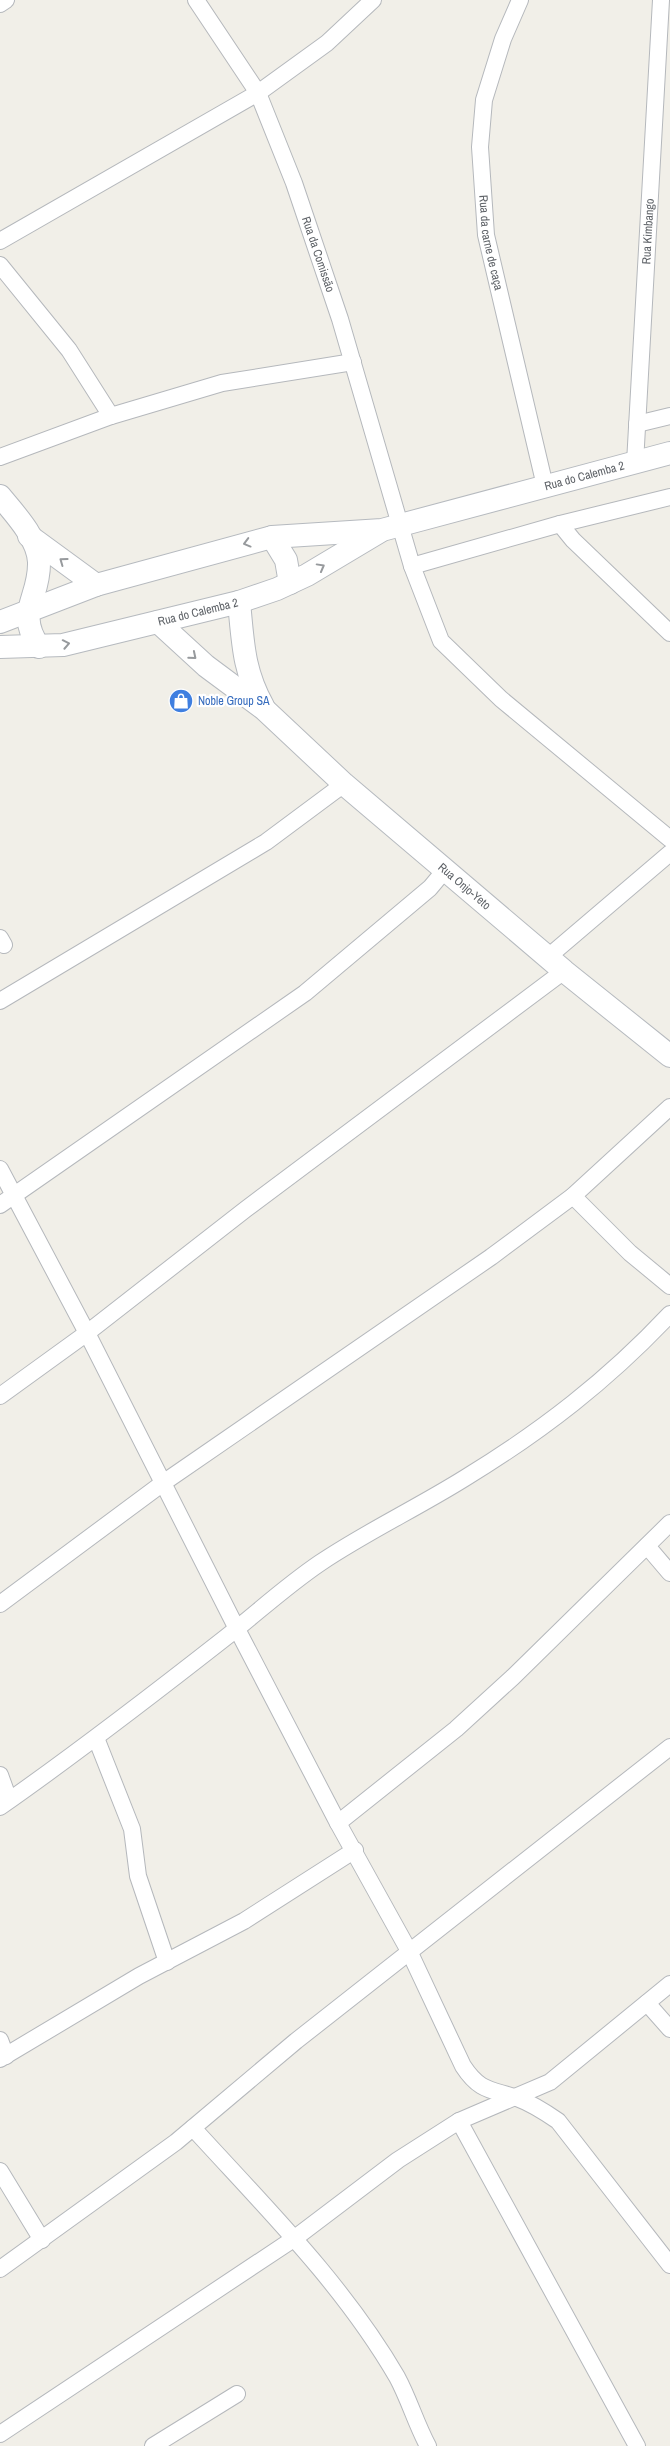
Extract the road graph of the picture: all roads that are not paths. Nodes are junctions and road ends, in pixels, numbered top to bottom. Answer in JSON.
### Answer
{"nodes":[{"id":1,"x":196,"y":0,"type":"edge"},
{"id":2,"x":373,"y":0,"type":"edge"},
{"id":3,"x":520,"y":0,"type":"edge"},
{"id":4,"x":661,"y":0,"type":"edge"},
{"id":5,"x":258,"y":93,"type":"junction"},
{"id":6,"x":0,"y":241,"type":"edge"},
{"id":7,"x":0,"y":265,"type":"edge"},
{"id":8,"x":353,"y":362,"type":"junction"},
{"id":9,"x":111,"y":416,"type":"junction"},
{"id":10,"x":670,"y":416,"type":"edge"},
{"id":11,"x":637,"y":424,"type":"junction"},
{"id":12,"x":670,"y":453,"type":"edge"},
{"id":13,"x":0,"y":457,"type":"edge"},
{"id":14,"x":634,"y":462,"type":"junction"},
{"id":15,"x":545,"y":486,"type":"junction"},
{"id":16,"x":0,"y":496,"type":"edge"},
{"id":17,"x":670,"y":497,"type":"edge"},
{"id":18,"x":560,"y":524,"type":"junction"},
{"id":19,"x":391,"y":528,"type":"junction"},
{"id":20,"x":29,"y":536,"type":"junction"},
{"id":21,"x":272,"y":537,"type":"junction"},
{"id":22,"x":412,"y":566,"type":"junction"},
{"id":23,"x":290,"y":583,"type":"junction"},
{"id":24,"x":96,"y":585,"type":"junction"},
{"id":25,"x":239,"y":602,"type":"junction"},
{"id":26,"x":27,"y":612,"type":"junction"},
{"id":27,"x":0,"y":622,"type":"edge"},
{"id":28,"x":158,"y":622,"type":"junction"},
{"id":29,"x":670,"y":633,"type":"edge"},
{"id":30,"x":0,"y":647,"type":"edge"},
{"id":31,"x":39,"y":648,"type":"junction"},
{"id":32,"x":264,"y":709,"type":"junction"},
{"id":33,"x":344,"y":784,"type":"junction"},
{"id":34,"x":670,"y":839,"type":"edge"},
{"id":35,"x":670,"y":853,"type":"edge"},
{"id":36,"x":445,"y":870,"type":"junction"},
{"id":37,"x":556,"y":964,"type":"junction"},
{"id":38,"x":0,"y":1001,"type":"edge"},
{"id":39,"x":667,"y":1049,"type":"edge"},
{"id":40,"x":670,"y":1107,"type":"edge"},
{"id":41,"x":0,"y":1170,"type":"edge"},
{"id":42,"x":14,"y":1195,"type":"junction"},
{"id":43,"x":572,"y":1196,"type":"junction"},
{"id":44,"x":0,"y":1205,"type":"edge"},
{"id":45,"x":670,"y":1286,"type":"edge"},
{"id":46,"x":670,"y":1314,"type":"edge"},
{"id":47,"x":87,"y":1333,"type":"junction"},
{"id":48,"x":0,"y":1396,"type":"edge"},
{"id":49,"x":163,"y":1483,"type":"junction"},
{"id":50,"x":670,"y":1523,"type":"edge"},
{"id":51,"x":647,"y":1546,"type":"junction"},
{"id":52,"x":670,"y":1573,"type":"edge"},
{"id":53,"x":0,"y":1604,"type":"edge"},
{"id":54,"x":237,"y":1629,"type":"junction"},
{"id":55,"x":96,"y":1738,"type":"junction"},
{"id":56,"x":670,"y":1747,"type":"edge"},
{"id":57,"x":0,"y":1775,"type":"edge"},
{"id":58,"x":5,"y":1804,"type":"edge"},
{"id":59,"x":338,"y":1823,"type":"junction"},
{"id":60,"x":354,"y":1850,"type":"junction"},
{"id":61,"x":410,"y":1951,"type":"junction"},
{"id":62,"x":167,"y":1962,"type":"junction"},
{"id":63,"x":670,"y":1984,"type":"edge"},
{"id":64,"x":647,"y":2003,"type":"junction"},
{"id":65,"x":670,"y":2029,"type":"edge"},
{"id":66,"x":0,"y":2040,"type":"edge"},
{"id":67,"x":3,"y":2057,"type":"edge"},
{"id":68,"x":516,"y":2098,"type":"junction"},
{"id":69,"x":460,"y":2121,"type":"junction"},
{"id":70,"x":193,"y":2128,"type":"junction"},
{"id":71,"x":0,"y":2171,"type":"edge"},
{"id":72,"x":295,"y":2238,"type":"junction"},
{"id":73,"x":42,"y":2240,"type":"junction"},
{"id":74,"x":670,"y":2265,"type":"edge"},
{"id":75,"x":0,"y":2269,"type":"edge"},
{"id":76,"x":237,"y":2394,"type":"dead end"},
{"id":77,"x":0,"y":2434,"type":"edge"},
{"id":78,"x":423,"y":2444,"type":"edge"},
{"id":79,"x":153,"y":2446,"type":"edge"},
{"id":80,"x":637,"y":2446,"type":"edge"}],
"edges":[{"from":1,"to":5,"type":"street","name":"Rua da Comissão"},
{"from":2,"to":5,"type":"street"},
{"from":3,"to":15,"type":"street","name":"Rua da carne de caça"},
{"from":4,"to":11,"type":"street","name":"Rua Kimbango"},
{"from":5,"to":6,"type":"street"},
{"from":5,"to":8,"type":"street","name":"Rua da Comissão"},
{"from":7,"to":9,"type":"street"},
{"from":8,"to":9,"type":"street"},
{"from":8,"to":19,"type":"street","name":"Rua da Comissão"},
{"from":9,"to":13,"type":"street"},
{"from":10,"to":11,"type":"street"},
{"from":11,"to":14,"type":"street","name":"Rua Kimbango"},
{"from":12,"to":14,"type":"main road","name":"Rua do Calemba 2"},
{"from":14,"to":15,"type":"main road","name":"Rua do Calemba 2"},
{"from":15,"to":19,"type":"main road","name":"Rua do Calemba 2"},
{"from":16,"to":20,"type":"main road"},
{"from":17,"to":18,"type":"street"},
{"from":18,"to":22,"type":"street"},
{"from":18,"to":29,"type":"street"},
{"from":19,"to":21,"type":"main road","name":"Rua do Calemba 2"},
{"from":19,"to":22,"type":"street","name":"Rua da Comissão"},
{"from":23,"to":19,"type":"main road","name":"Rua do Calemba 2","one_way":true},
{"from":24,"to":20,"type":"main road","one_way":true},
{"from":20,"to":26,"type":"main road"},
{"from":21,"to":23,"type":"main road"},
{"from":21,"to":24,"type":"main road","name":"Rua do Calemba 2","one_way":true},
{"from":22,"to":34,"type":"street","name":"Rua da Comissão"},
{"from":23,"to":25,"type":"main road","name":"Rua do Calemba 2"},
{"from":24,"to":26,"type":"main road","name":"Rua do Calemba 2"},
{"from":25,"to":28,"type":"main road","name":"Rua do Calemba 2"},
{"from":25,"to":32,"type":"main road"},
{"from":26,"to":27,"type":"main road","name":"Rua do Calemba 2"},
{"from":26,"to":31,"type":"main road"},
{"from":31,"to":28,"type":"main road","name":"Rua do Calemba 2","one_way":true},
{"from":28,"to":32,"type":"main road","one_way":true},
{"from":30,"to":31,"type":"main road","name":"Rua do Calemba 2"},
{"from":32,"to":33,"type":"main road","name":"Rua Onjo-Yeto"},
{"from":33,"to":36,"type":"main road","name":"Rua Onjo-Yeto"},
{"from":33,"to":38,"type":"street"},
{"from":35,"to":37,"type":"street"},
{"from":36,"to":37,"type":"main road","name":"Rua Onjo-Yeto"},
{"from":36,"to":42,"type":"street"},
{"from":37,"to":39,"type":"main road","name":"Rua Onjo-Yeto"},
{"from":37,"to":47,"type":"street"},
{"from":40,"to":43,"type":"street"},
{"from":41,"to":42,"type":"street"},
{"from":42,"to":44,"type":"street"},
{"from":42,"to":47,"type":"street"},
{"from":43,"to":45,"type":"street"},
{"from":43,"to":49,"type":"street"},
{"from":46,"to":54,"type":"street"},
{"from":47,"to":48,"type":"street"},
{"from":47,"to":49,"type":"street"},
{"from":49,"to":53,"type":"street"},
{"from":49,"to":54,"type":"street"},
{"from":50,"to":51,"type":"street"},
{"from":51,"to":52,"type":"street"},
{"from":51,"to":59,"type":"street"},
{"from":54,"to":55,"type":"street"},
{"from":54,"to":59,"type":"street"},
{"from":55,"to":58,"type":"street"},
{"from":55,"to":62,"type":"street"},
{"from":56,"to":61,"type":"street"},
{"from":57,"to":58,"type":"street"},
{"from":59,"to":60,"type":"street"},
{"from":60,"to":61,"type":"street"},
{"from":60,"to":62,"type":"street"},
{"from":61,"to":68,"type":"street"},
{"from":61,"to":70,"type":"street"},
{"from":62,"to":67,"type":"street"},
{"from":63,"to":64,"type":"street"},
{"from":64,"to":65,"type":"street"},
{"from":64,"to":68,"type":"street"},
{"from":66,"to":67,"type":"street"},
{"from":68,"to":69,"type":"street"},
{"from":68,"to":74,"type":"street"},
{"from":69,"to":72,"type":"street"},
{"from":69,"to":80,"type":"street"},
{"from":70,"to":72,"type":"street"},
{"from":70,"to":73,"type":"street"},
{"from":71,"to":73,"type":"street"},
{"from":72,"to":77,"type":"street"},
{"from":72,"to":78,"type":"street"},
{"from":73,"to":75,"type":"street"},
{"from":76,"to":79,"type":"street"}]}
